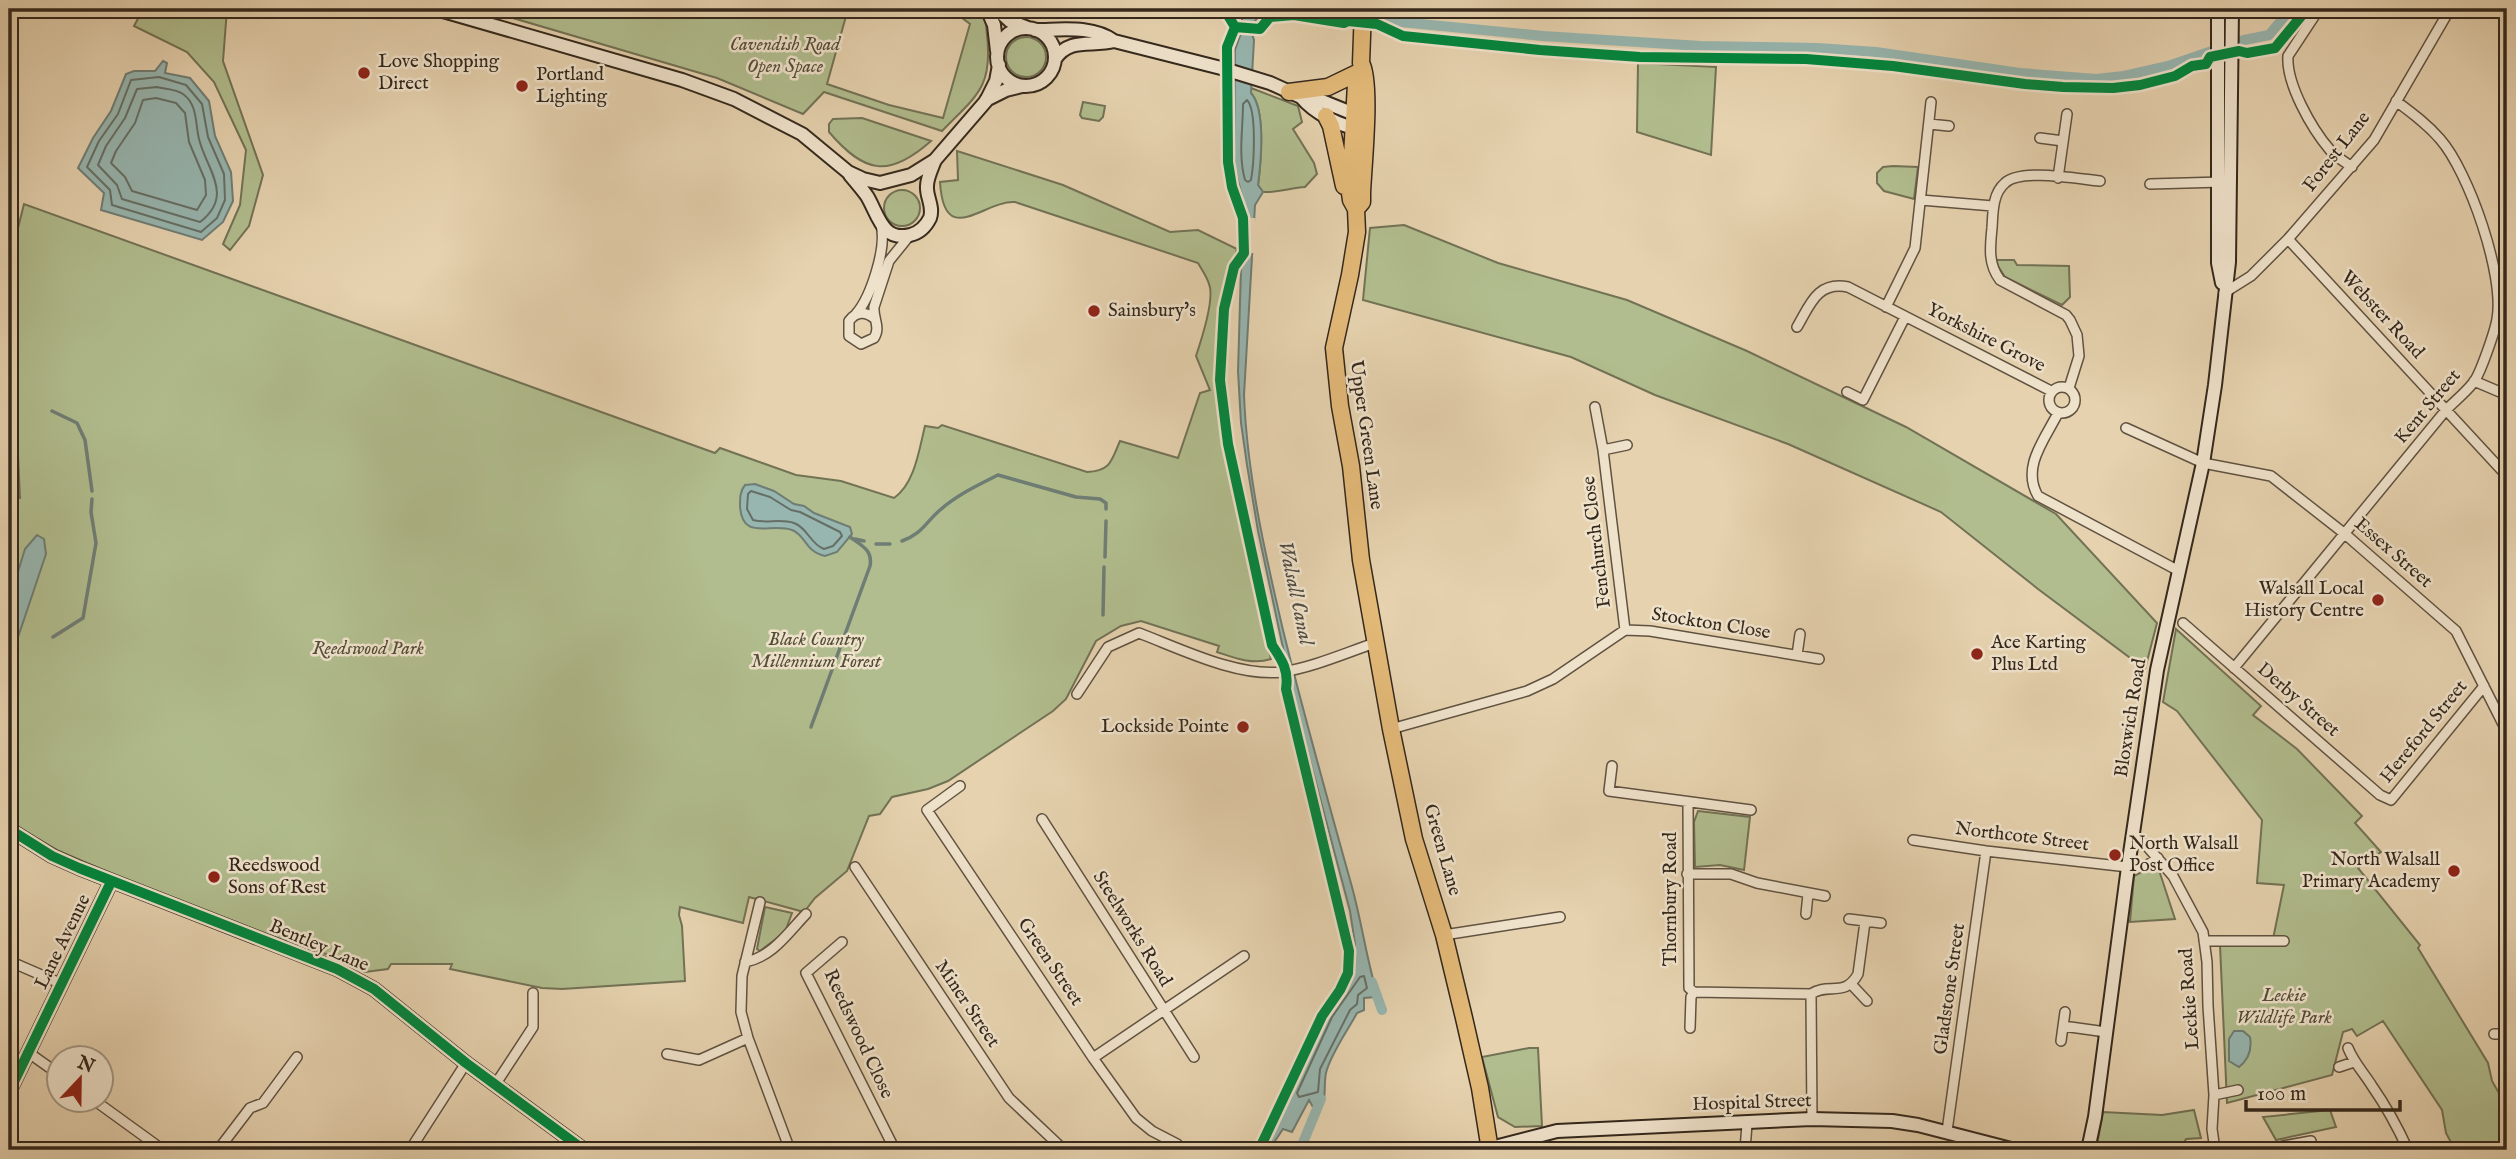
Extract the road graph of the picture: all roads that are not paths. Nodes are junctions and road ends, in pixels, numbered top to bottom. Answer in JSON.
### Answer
{"nodes":[{"id":1,"x":291,"y":9,"type":"edge"},
{"id":2,"x":310,"y":9,"type":"edge"},
{"id":3,"x":436,"y":9,"type":"edge"},
{"id":4,"x":987,"y":9,"type":"edge"},
{"id":5,"x":997,"y":9,"type":"edge"},
{"id":6,"x":1363,"y":9,"type":"edge"},
{"id":7,"x":2218,"y":9,"type":"edge"},
{"id":8,"x":2232,"y":9,"type":"edge"},
{"id":9,"x":2319,"y":9,"type":"edge"},
{"id":10,"x":2450,"y":9,"type":"edge"},
{"id":11,"x":1031,"y":29,"type":"junction"},
{"id":12,"x":1114,"y":41,"type":"junction"},
{"id":13,"x":1055,"y":59,"type":"junction"},
{"id":14,"x":998,"y":61,"type":"junction"},
{"id":15,"x":1359,"y":68,"type":"junction"},
{"id":16,"x":1022,"y":86,"type":"junction"},
{"id":17,"x":1295,"y":95,"type":"junction"},
{"id":18,"x":986,"y":101,"type":"junction"},
{"id":19,"x":2396,"y":101,"type":"junction"},
{"id":20,"x":1931,"y":102,"type":"dead end"},
{"id":21,"x":2225,"y":112,"type":"junction"},
{"id":22,"x":2067,"y":114,"type":"dead end"},
{"id":23,"x":1326,"y":116,"type":"junction"},
{"id":24,"x":1359,"y":122,"type":"junction"},
{"id":25,"x":1929,"y":124,"type":"junction"},
{"id":26,"x":1949,"y":126,"type":"dead end"},
{"id":27,"x":2040,"y":138,"type":"dead end"},
{"id":28,"x":2063,"y":141,"type":"junction"},
{"id":29,"x":938,"y":156,"type":"junction"},
{"id":30,"x":2352,"y":167,"type":"junction"},
{"id":31,"x":848,"y":172,"type":"junction"},
{"id":32,"x":2059,"y":178,"type":"junction"},
{"id":33,"x":897,"y":180,"type":"junction"},
{"id":34,"x":2100,"y":181,"type":"dead end"},
{"id":35,"x":2225,"y":182,"type":"junction"},
{"id":36,"x":2150,"y":184,"type":"dead end"},
{"id":37,"x":929,"y":197,"type":"junction"},
{"id":38,"x":1921,"y":200,"type":"junction"},
{"id":39,"x":1353,"y":201,"type":"junction"},
{"id":40,"x":1993,"y":206,"type":"junction"},
{"id":41,"x":874,"y":211,"type":"junction"},
{"id":42,"x":881,"y":226,"type":"junction"},
{"id":43,"x":910,"y":235,"type":"junction"},
{"id":44,"x":2288,"y":239,"type":"junction"},
{"id":45,"x":2224,"y":293,"type":"junction"},
{"id":46,"x":1886,"y":307,"type":"junction"},
{"id":47,"x":856,"y":314,"type":"junction"},
{"id":48,"x":1905,"y":317,"type":"junction"},
{"id":49,"x":875,"y":319,"type":"junction"},
{"id":50,"x":1797,"y":327,"type":"dead end"},
{"id":51,"x":2474,"y":382,"type":"junction"},
{"id":52,"x":2069,"y":388,"type":"junction"},
{"id":53,"x":2051,"y":391,"type":"junction"},
{"id":54,"x":1847,"y":392,"type":"dead end"},
{"id":55,"x":2507,"y":395,"type":"edge"},
{"id":56,"x":1595,"y":407,"type":"dead end"},
{"id":57,"x":2446,"y":410,"type":"junction"},
{"id":58,"x":2058,"y":413,"type":"junction"},
{"id":59,"x":2126,"y":428,"type":"dead end"},
{"id":60,"x":1626,"y":445,"type":"dead end"},
{"id":61,"x":1603,"y":450,"type":"junction"},
{"id":62,"x":2203,"y":463,"type":"junction"},
{"id":63,"x":2507,"y":476,"type":"edge"},
{"id":64,"x":2345,"y":534,"type":"junction"},
{"id":65,"x":1361,"y":560,"type":"joint"},
{"id":66,"x":2179,"y":571,"type":"junction"},
{"id":67,"x":2183,"y":623,"type":"dead end"},
{"id":68,"x":1625,"y":630,"type":"junction"},
{"id":69,"x":1800,"y":634,"type":"dead end"},
{"id":70,"x":1375,"y":643,"type":"junction"},
{"id":71,"x":1797,"y":655,"type":"junction"},
{"id":72,"x":1819,"y":659,"type":"dead end"},
{"id":73,"x":2234,"y":668,"type":"junction"},
{"id":74,"x":2484,"y":687,"type":"junction"},
{"id":75,"x":1077,"y":694,"type":"dead end"},
{"id":76,"x":1391,"y":729,"type":"junction"},
{"id":77,"x":2507,"y":732,"type":"edge"},
{"id":78,"x":1612,"y":766,"type":"dead end"},
{"id":79,"x":960,"y":786,"type":"dead end"},
{"id":80,"x":2391,"y":800,"type":"joint"},
{"id":81,"x":1688,"y":803,"type":"junction"},
{"id":82,"x":1751,"y":810,"type":"dead end"},
{"id":83,"x":1042,"y":819,"type":"dead end"},
{"id":84,"x":9,"y":829,"type":"edge"},
{"id":85,"x":1913,"y":840,"type":"dead end"},
{"id":86,"x":2145,"y":844,"type":"dead end"},
{"id":87,"x":1986,"y":851,"type":"junction"},
{"id":88,"x":2158,"y":858,"type":"junction"},
{"id":89,"x":2146,"y":866,"type":"dead end"},
{"id":90,"x":855,"y":867,"type":"dead end"},
{"id":91,"x":2128,"y":867,"type":"junction"},
{"id":92,"x":1687,"y":874,"type":"junction"},
{"id":93,"x":111,"y":882,"type":"junction"},
{"id":94,"x":1808,"y":894,"type":"junction"},
{"id":95,"x":1825,"y":896,"type":"dead end"},
{"id":96,"x":760,"y":902,"type":"dead end"},
{"id":97,"x":806,"y":914,"type":"dead end"},
{"id":98,"x":1806,"y":915,"type":"dead end"},
{"id":99,"x":1560,"y":916,"type":"dead end"},
{"id":100,"x":1849,"y":919,"type":"dead end"},
{"id":101,"x":1865,"y":922,"type":"junction"},
{"id":102,"x":1881,"y":923,"type":"dead end"},
{"id":103,"x":1444,"y":935,"type":"junction"},
{"id":104,"x":2204,"y":941,"type":"junction"},
{"id":105,"x":2284,"y":941,"type":"dead end"},
{"id":106,"x":842,"y":942,"type":"dead end"},
{"id":107,"x":1244,"y":956,"type":"dead end"},
{"id":108,"x":9,"y":961,"type":"edge"},
{"id":109,"x":745,"y":962,"type":"junction"},
{"id":110,"x":62,"y":984,"type":"junction"},
{"id":111,"x":1851,"y":984,"type":"junction"},
{"id":112,"x":1693,"y":992,"type":"junction"},
{"id":113,"x":533,"y":993,"type":"dead end"},
{"id":114,"x":1811,"y":994,"type":"junction"},
{"id":115,"x":1867,"y":1001,"type":"dead end"},
{"id":116,"x":1163,"y":1011,"type":"junction"},
{"id":117,"x":2065,"y":1012,"type":"dead end"},
{"id":118,"x":2063,"y":1026,"type":"junction"},
{"id":119,"x":1690,"y":1028,"type":"dead end"},
{"id":120,"x":2106,"y":1032,"type":"junction"},
{"id":121,"x":2494,"y":1034,"type":"dead end"},
{"id":122,"x":2507,"y":1034,"type":"edge"},
{"id":123,"x":748,"y":1038,"type":"junction"},
{"id":124,"x":2062,"y":1041,"type":"dead end"},
{"id":125,"x":2348,"y":1048,"type":"dead end"},
{"id":126,"x":29,"y":1053,"type":"junction"},
{"id":127,"x":667,"y":1054,"type":"dead end"},
{"id":128,"x":297,"y":1057,"type":"dead end"},
{"id":129,"x":1194,"y":1057,"type":"dead end"},
{"id":130,"x":1093,"y":1058,"type":"junction"},
{"id":131,"x":2354,"y":1062,"type":"junction"},
{"id":132,"x":466,"y":1063,"type":"junction"},
{"id":133,"x":46,"y":1065,"type":"edge"},
{"id":134,"x":2339,"y":1067,"type":"dead end"},
{"id":135,"x":495,"y":1085,"type":"junction"},
{"id":136,"x":2238,"y":1090,"type":"dead end"},
{"id":137,"x":9,"y":1091,"type":"edge"},
{"id":138,"x":2214,"y":1096,"type":"junction"},
{"id":139,"x":113,"y":1114,"type":"edge"},
{"id":140,"x":1812,"y":1119,"type":"junction"},
{"id":141,"x":1747,"y":1124,"type":"junction"},
{"id":142,"x":1947,"y":1131,"type":"junction"},
{"id":143,"x":2311,"y":1141,"type":"dead end"},
{"id":144,"x":1487,"y":1149,"type":"edge"},
{"id":145,"x":163,"y":1150,"type":"edge"},
{"id":146,"x":218,"y":1150,"type":"edge"},
{"id":147,"x":410,"y":1150,"type":"edge"},
{"id":148,"x":584,"y":1150,"type":"edge"},
{"id":149,"x":790,"y":1150,"type":"edge"},
{"id":150,"x":895,"y":1150,"type":"edge"},
{"id":151,"x":1063,"y":1150,"type":"edge"},
{"id":152,"x":1183,"y":1150,"type":"edge"},
{"id":153,"x":1745,"y":1150,"type":"edge"},
{"id":154,"x":2015,"y":1150,"type":"edge"},
{"id":155,"x":2088,"y":1150,"type":"edge"},
{"id":156,"x":2215,"y":1150,"type":"edge"},
{"id":157,"x":2284,"y":1150,"type":"edge"},
{"id":158,"x":2408,"y":1150,"type":"edge"}],
"edges":[{"from":1,"to":2,"type":"street"},
{"from":3,"to":31,"type":"street"},
{"from":4,"to":14,"type":"street"},
{"from":5,"to":11,"type":"street"},
{"from":6,"to":15,"type":"highway"},
{"from":7,"to":21,"type":"street"},
{"from":8,"to":21,"type":"street"},
{"from":9,"to":30,"type":"street"},
{"from":10,"to":19,"type":"street","name":"Forest Lane"},
{"from":11,"to":12,"type":"street"},
{"from":11,"to":13,"type":"street"},
{"from":11,"to":14,"type":"street"},
{"from":12,"to":13,"type":"street"},
{"from":12,"to":17,"type":"street"},
{"from":13,"to":16,"type":"street"},
{"from":14,"to":16,"type":"street"},
{"from":14,"to":18,"type":"street"},
{"from":15,"to":17,"type":"highway"},
{"from":15,"to":24,"type":"highway"},
{"from":16,"to":18,"type":"street"},
{"from":17,"to":23,"type":"street"},
{"from":17,"to":24,"type":"street"},
{"from":18,"to":29,"type":"street"},
{"from":19,"to":30,"type":"street","name":"Forest Lane"},
{"from":19,"to":51,"type":"street","name":"Kent Street"},
{"from":20,"to":25,"type":"street"},
{"from":21,"to":35,"type":"street","name":"Bloxwich Road"},
{"from":22,"to":28,"type":"street"},
{"from":23,"to":24,"type":"street"},
{"from":23,"to":39,"type":"highway"},
{"from":24,"to":39,"type":"highway"},
{"from":25,"to":26,"type":"street"},
{"from":25,"to":38,"type":"street"},
{"from":27,"to":28,"type":"street"},
{"from":28,"to":32,"type":"street"},
{"from":29,"to":33,"type":"street"},
{"from":29,"to":37,"type":"street"},
{"from":30,"to":44,"type":"street","name":"Forest Lane"},
{"from":31,"to":33,"type":"street"},
{"from":31,"to":41,"type":"street"},
{"from":32,"to":34,"type":"street"},
{"from":32,"to":40,"type":"street"},
{"from":33,"to":37,"type":"street"},
{"from":33,"to":41,"type":"street"},
{"from":35,"to":36,"type":"street"},
{"from":35,"to":45,"type":"street","name":"Bloxwich Road"},
{"from":37,"to":43,"type":"street"},
{"from":38,"to":40,"type":"street"},
{"from":38,"to":46,"type":"street"},
{"from":39,"to":65,"type":"highway","name":"Upper Green Lane"},
{"from":40,"to":52,"type":"street"},
{"from":41,"to":42,"type":"street"},
{"from":42,"to":43,"type":"street"},
{"from":42,"to":47,"type":"street"},
{"from":43,"to":49,"type":"street"},
{"from":44,"to":45,"type":"street","name":"Forest Lane"},
{"from":44,"to":57,"type":"street","name":"Webster Road"},
{"from":45,"to":62,"type":"street","name":"Bloxwich Road"},
{"from":46,"to":48,"type":"street","name":"Yorkshire Grove"},
{"from":46,"to":50,"type":"street","name":"Yorkshire Grove"},
{"from":47,"to":49,"type":"street"},
{"from":47,"to":49,"type":"street"},
{"from":48,"to":53,"type":"street","name":"Yorkshire Grove"},
{"from":48,"to":54,"type":"street","name":"Yorkshire Grove"},
{"from":51,"to":55,"type":"street"},
{"from":51,"to":57,"type":"street","name":"Kent Street"},
{"from":52,"to":53,"type":"street"},
{"from":52,"to":58,"type":"street"},
{"from":53,"to":58,"type":"street"},
{"from":56,"to":61,"type":"street","name":"Fenchurch Close"},
{"from":57,"to":63,"type":"street","name":"Webster Road"},
{"from":57,"to":64,"type":"street","name":"Kent Street"},
{"from":58,"to":66,"type":"street"},
{"from":59,"to":62,"type":"street","name":"Essex Street"},
{"from":60,"to":61,"type":"street","name":"Fenchurch Close"},
{"from":61,"to":68,"type":"street","name":"Fenchurch Close"},
{"from":62,"to":64,"type":"street","name":"Essex Street"},
{"from":62,"to":66,"type":"street","name":"Bloxwich Road"},
{"from":64,"to":73,"type":"street","name":"Kent Street"},
{"from":64,"to":74,"type":"street","name":"Essex Street"},
{"from":65,"to":70,"type":"highway","name":"Green Lane"},
{"from":66,"to":91,"type":"street","name":"Bloxwich Road"},
{"from":67,"to":73,"type":"street","name":"Derby Street"},
{"from":68,"to":71,"type":"street","name":"Stockton Close"},
{"from":68,"to":76,"type":"street","name":"Stockton Close"},
{"from":69,"to":71,"type":"street"},
{"from":70,"to":75,"type":"street"},
{"from":70,"to":76,"type":"highway","name":"Green Lane"},
{"from":71,"to":72,"type":"street","name":"Stockton Close"},
{"from":73,"to":80,"type":"street","name":"Derby Street"},
{"from":74,"to":77,"type":"street","name":"Essex Street"},
{"from":74,"to":80,"type":"street","name":"Hereford Street"},
{"from":76,"to":103,"type":"highway","name":"Green Lane"},
{"from":78,"to":81,"type":"street"},
{"from":79,"to":130,"type":"street","name":"Green Street"},
{"from":81,"to":82,"type":"street"},
{"from":81,"to":92,"type":"street","name":"Thornbury Road"},
{"from":83,"to":116,"type":"street","name":"Steelworks Road"},
{"from":84,"to":93,"type":"street","name":"Bentley Lane"},
{"from":85,"to":87,"type":"street","name":"Northcote Street"},
{"from":86,"to":88,"type":"street","name":"Leckie Road"},
{"from":87,"to":91,"type":"street","name":"Northcote Street"},
{"from":87,"to":142,"type":"street","name":"Gladstone Street"},
{"from":88,"to":89,"type":"street"},
{"from":88,"to":104,"type":"street","name":"Leckie Road"},
{"from":90,"to":151,"type":"street","name":"Miner Street"},
{"from":91,"to":120,"type":"street","name":"Bloxwich Road"},
{"from":92,"to":94,"type":"street"},
{"from":92,"to":112,"type":"street","name":"Thornbury Road"},
{"from":93,"to":110,"type":"street","name":"Lane Avenue"},
{"from":93,"to":132,"type":"street","name":"Bentley Lane"},
{"from":94,"to":95,"type":"street"},
{"from":94,"to":98,"type":"street"},
{"from":96,"to":109,"type":"street"},
{"from":97,"to":109,"type":"street"},
{"from":99,"to":103,"type":"street"},
{"from":100,"to":101,"type":"street"},
{"from":101,"to":102,"type":"street"},
{"from":101,"to":111,"type":"street"},
{"from":103,"to":144,"type":"highway","name":"Green Lane"},
{"from":104,"to":105,"type":"street"},
{"from":104,"to":138,"type":"street","name":"Leckie Road"},
{"from":106,"to":150,"type":"street","name":"Reedswood Close"},
{"from":107,"to":116,"type":"street"},
{"from":108,"to":110,"type":"street"},
{"from":109,"to":123,"type":"street"},
{"from":110,"to":126,"type":"street","name":"Lane Avenue"},
{"from":111,"to":114,"type":"street","name":"Thornbury Road"},
{"from":111,"to":115,"type":"street"},
{"from":112,"to":114,"type":"street","name":"Thornbury Road"},
{"from":112,"to":119,"type":"street","name":"Thornbury Road"},
{"from":113,"to":135,"type":"street"},
{"from":114,"to":140,"type":"street"},
{"from":116,"to":129,"type":"street","name":"Steelworks Road"},
{"from":116,"to":130,"type":"street"},
{"from":117,"to":118,"type":"street"},
{"from":118,"to":120,"type":"street"},
{"from":118,"to":124,"type":"street"},
{"from":120,"to":155,"type":"street","name":"Bloxwich Road"},
{"from":121,"to":122,"type":"street"},
{"from":123,"to":127,"type":"street"},
{"from":123,"to":149,"type":"street"},
{"from":125,"to":131,"type":"street"},
{"from":126,"to":133,"type":"street"},
{"from":126,"to":137,"type":"street","name":"Lane Avenue"},
{"from":128,"to":146,"type":"street"},
{"from":130,"to":152,"type":"street","name":"Green Street"},
{"from":131,"to":134,"type":"street"},
{"from":131,"to":158,"type":"street"},
{"from":132,"to":135,"type":"street","name":"Bentley Lane"},
{"from":132,"to":147,"type":"street"},
{"from":135,"to":148,"type":"street","name":"Bentley Lane"},
{"from":136,"to":138,"type":"street"},
{"from":138,"to":156,"type":"street","name":"Leckie Road"},
{"from":139,"to":145,"type":"street"},
{"from":140,"to":141,"type":"street","name":"Hospital Street"},
{"from":140,"to":142,"type":"street","name":"Hospital Street"},
{"from":141,"to":144,"type":"street","name":"Hospital Street"},
{"from":141,"to":153,"type":"street"},
{"from":142,"to":154,"type":"street","name":"Hospital Street"},
{"from":143,"to":157,"type":"street"}]}
